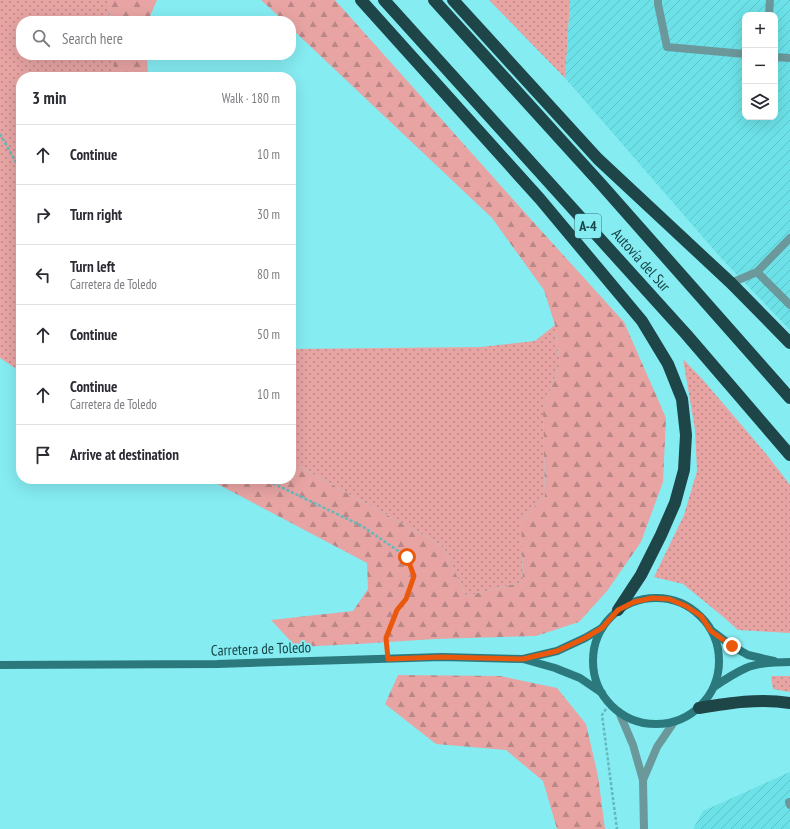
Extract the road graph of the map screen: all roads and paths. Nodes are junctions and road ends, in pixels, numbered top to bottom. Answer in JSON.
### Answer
{"nodes":[{"id":1,"x":361,"y":0,"type":"edge"},
{"id":2,"x":384,"y":0,"type":"edge"},
{"id":3,"x":434,"y":0,"type":"edge"},
{"id":4,"x":453,"y":0,"type":"edge"},
{"id":5,"x":658,"y":0,"type":"edge"},
{"id":6,"x":770,"y":0,"type":"edge"},
{"id":7,"x":769,"y":12,"type":"edge"},
{"id":8,"x":742,"y":54,"type":"edge"},
{"id":9,"x":778,"y":57,"type":"edge"},
{"id":10,"x":790,"y":58,"type":"edge"},
{"id":11,"x":0,"y":134,"type":"edge"},
{"id":12,"x":16,"y":162,"type":"edge"},
{"id":13,"x":790,"y":238,"type":"edge"},
{"id":14,"x":757,"y":272,"type":"junction"},
{"id":15,"x":731,"y":283,"type":"junction"},
{"id":16,"x":790,"y":305,"type":"edge"},
{"id":17,"x":790,"y":343,"type":"edge"},
{"id":18,"x":790,"y":398,"type":"edge"},
{"id":19,"x":790,"y":455,"type":"edge"},
{"id":20,"x":274,"y":484,"type":"edge"},
{"id":21,"x":618,"y":610,"type":"junction"},
{"id":22,"x":602,"y":628,"type":"junction"},
{"id":23,"x":711,"y":631,"type":"junction"},
{"id":24,"x":388,"y":659,"type":"junction"},
{"id":25,"x":523,"y":659,"type":"junction"},
{"id":26,"x":777,"y":662,"type":"junction"},
{"id":27,"x":790,"y":662,"type":"edge"},
{"id":28,"x":0,"y":665,"type":"edge"},
{"id":29,"x":714,"y":687,"type":"junction"},
{"id":30,"x":602,"y":693,"type":"junction"},
{"id":31,"x":790,"y":703,"type":"edge"},
{"id":32,"x":609,"y":704,"type":"junction"},
{"id":33,"x":699,"y":708,"type":"junction"},
{"id":34,"x":619,"y":712,"type":"junction"},
{"id":35,"x":674,"y":722,"type":"junction"},
{"id":36,"x":643,"y":780,"type":"junction"},
{"id":37,"x":617,"y":829,"type":"edge"},
{"id":38,"x":644,"y":829,"type":"edge"}],
"edges":[{"from":1,"to":21,"type":"highway"},
{"from":2,"to":19,"type":"highway","name":"Autovía del Sur","number":"A-4"},
{"from":3,"to":18,"type":"highway","name":"Autovía del Sur","number":"A-4"},
{"from":4,"to":15,"type":"highway"},
{"from":5,"to":8,"type":"lane"},
{"from":6,"to":7,"type":"lane"},
{"from":9,"to":10,"type":"lane"},
{"from":11,"to":12,"type":"path"},
{"from":13,"to":14,"type":"lane"},
{"from":14,"to":15,"type":"lane"},
{"from":14,"to":16,"type":"lane"},
{"from":15,"to":17,"type":"highway"},
{"from":20,"to":24,"type":"path"},
{"from":21,"to":22,"type":"street"},
{"from":21,"to":23,"type":"street"},
{"from":22,"to":25,"type":"street","name":"Carretera de Toledo"},
{"from":22,"to":30,"type":"street"},
{"from":23,"to":26,"type":"street"},
{"from":23,"to":29,"type":"street"},
{"from":24,"to":25,"type":"street","name":"Carretera de Toledo"},
{"from":24,"to":28,"type":"street","name":"Carretera de Toledo"},
{"from":25,"to":30,"type":"street","name":"Carretera de Toledo"},
{"from":26,"to":27,"type":"street"},
{"from":26,"to":29,"type":"street"},
{"from":29,"to":33,"type":"street"},
{"from":30,"to":32,"type":"street"},
{"from":31,"to":33,"type":"highway"},
{"from":32,"to":34,"type":"street"},
{"from":32,"to":37,"type":"path"},
{"from":33,"to":35,"type":"street"},
{"from":34,"to":35,"type":"street"},
{"from":34,"to":36,"type":"lane"},
{"from":35,"to":36,"type":"lane"},
{"from":36,"to":38,"type":"lane"}]}
